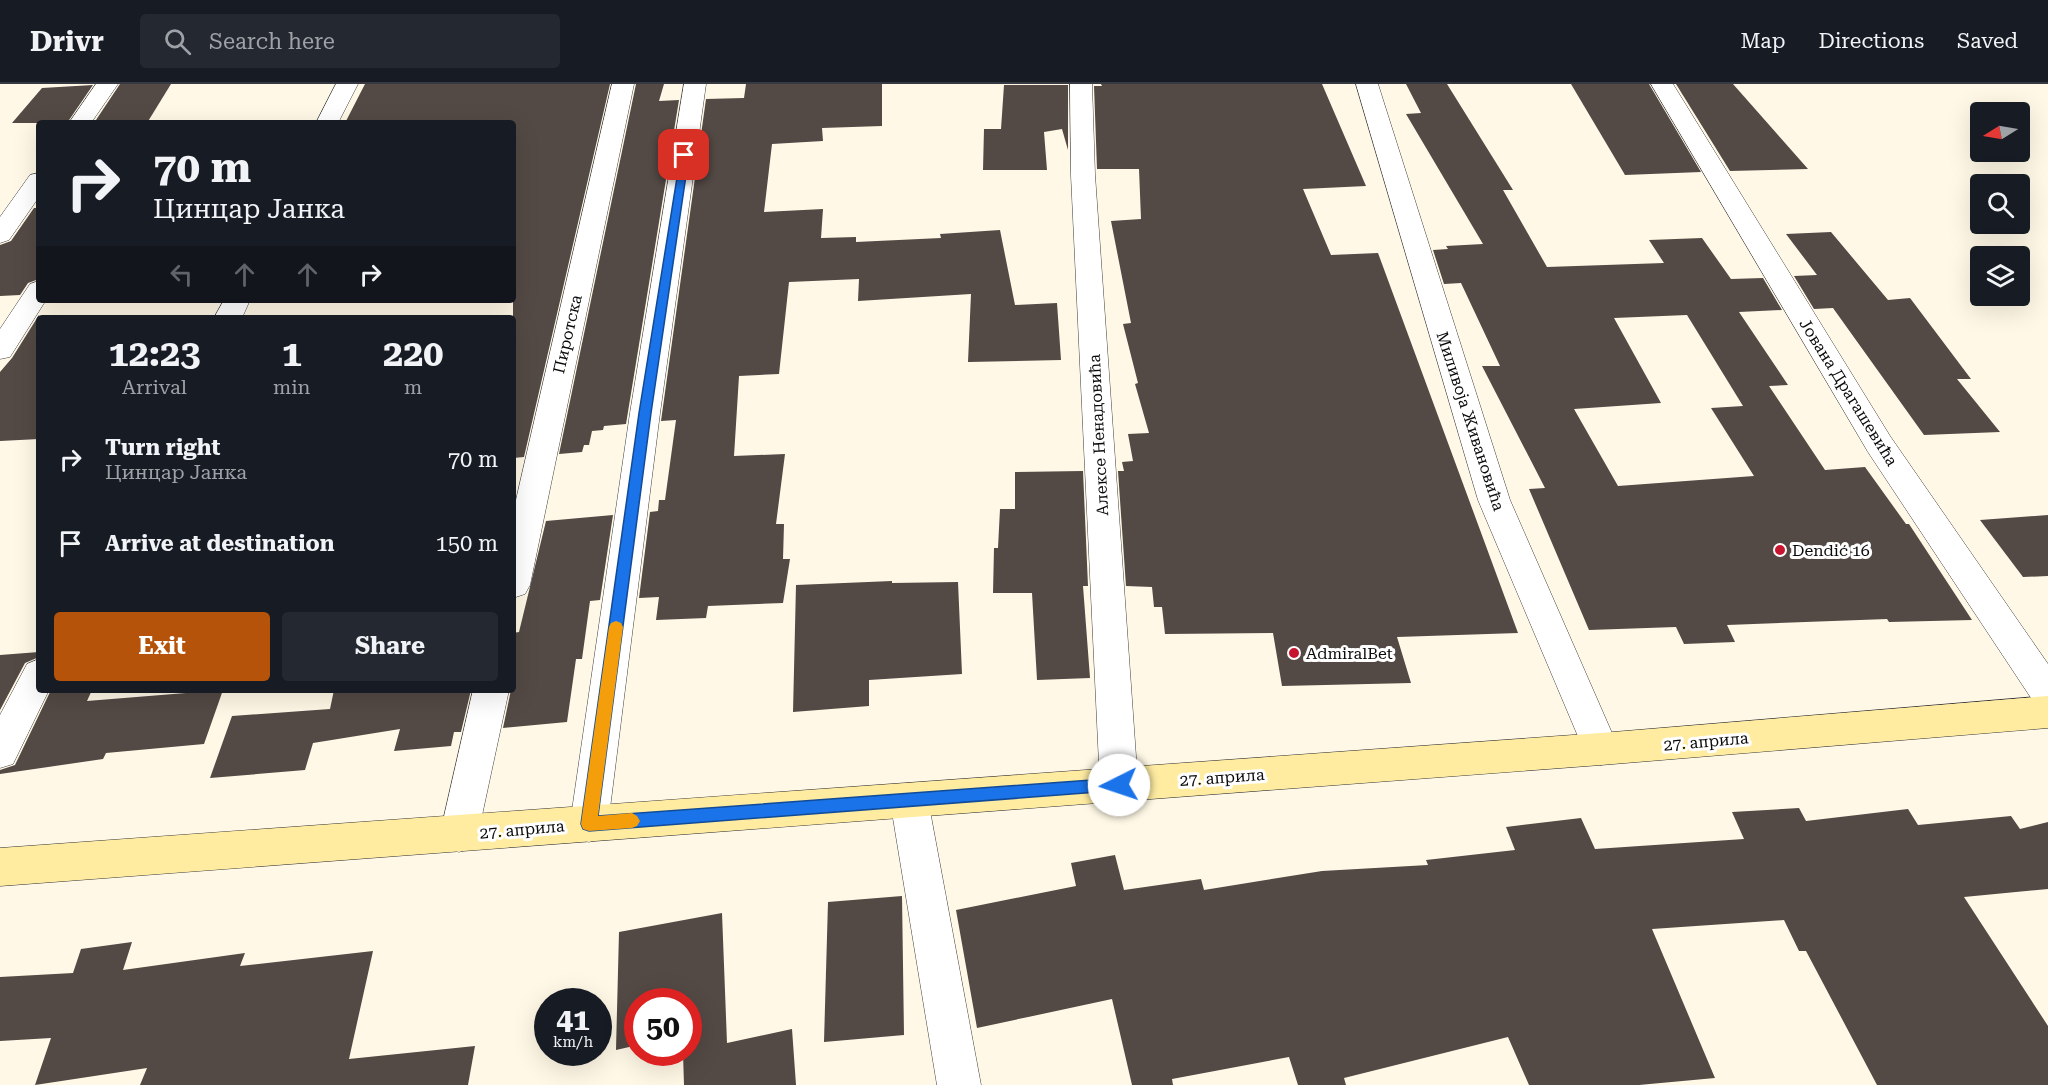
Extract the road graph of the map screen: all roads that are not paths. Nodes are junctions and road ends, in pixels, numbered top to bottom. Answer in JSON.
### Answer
{"nodes":[{"id":1,"x":108,"y":84,"type":"edge"},
{"id":2,"x":347,"y":84,"type":"edge"},
{"id":3,"x":623,"y":84,"type":"edge"},
{"id":4,"x":695,"y":84,"type":"edge"},
{"id":5,"x":1081,"y":84,"type":"edge"},
{"id":6,"x":1367,"y":84,"type":"edge"},
{"id":7,"x":1662,"y":84,"type":"edge"},
{"id":8,"x":82,"y":120,"type":"edge"},
{"id":9,"x":329,"y":120,"type":"edge"},
{"id":10,"x":36,"y":184,"type":"edge"},
{"id":11,"x":0,"y":236,"type":"edge"},
{"id":12,"x":36,"y":295,"type":"edge"},
{"id":13,"x":0,"y":350,"type":"edge"},
{"id":14,"x":516,"y":571,"type":"edge"},
{"id":15,"x":36,"y":680,"type":"edge"},
{"id":16,"x":490,"y":693,"type":"edge"},
{"id":17,"x":2048,"y":693,"type":"edge"},
{"id":18,"x":2048,"y":712,"type":"edge"},
{"id":19,"x":1601,"y":749,"type":"junction"},
{"id":20,"x":0,"y":752,"type":"edge"},
{"id":21,"x":1119,"y":785,"type":"junction"},
{"id":22,"x":909,"y":800,"type":"junction"},
{"id":23,"x":589,"y":824,"type":"junction"},
{"id":24,"x":459,"y":834,"type":"junction"},
{"id":25,"x":0,"y":867,"type":"edge"},
{"id":26,"x":959,"y":1085,"type":"edge"}],
"edges":[{"from":1,"to":8,"type":"street"},
{"from":2,"to":9,"type":"street"},
{"from":3,"to":14,"type":"street","name":"Пиротска"},
{"from":4,"to":23,"type":"street"},
{"from":5,"to":21,"type":"street","name":"Алексе Ненадовића"},
{"from":6,"to":19,"type":"street","name":"Миливоја Живановића"},
{"from":7,"to":17,"type":"street","name":"Јована Драгашевића"},
{"from":10,"to":11,"type":"street"},
{"from":12,"to":13,"type":"street"},
{"from":15,"to":20,"type":"street"},
{"from":16,"to":24,"type":"street"},
{"from":18,"to":19,"type":"main road","name":"27. априла"},
{"from":19,"to":21,"type":"main road","name":"27. априла"},
{"from":21,"to":22,"type":"main road","name":"27. априла"},
{"from":22,"to":23,"type":"main road","name":"27. априла"},
{"from":22,"to":26,"type":"street"},
{"from":23,"to":24,"type":"main road","name":"27. априла"},
{"from":24,"to":25,"type":"main road","name":"27. априла"}]}
